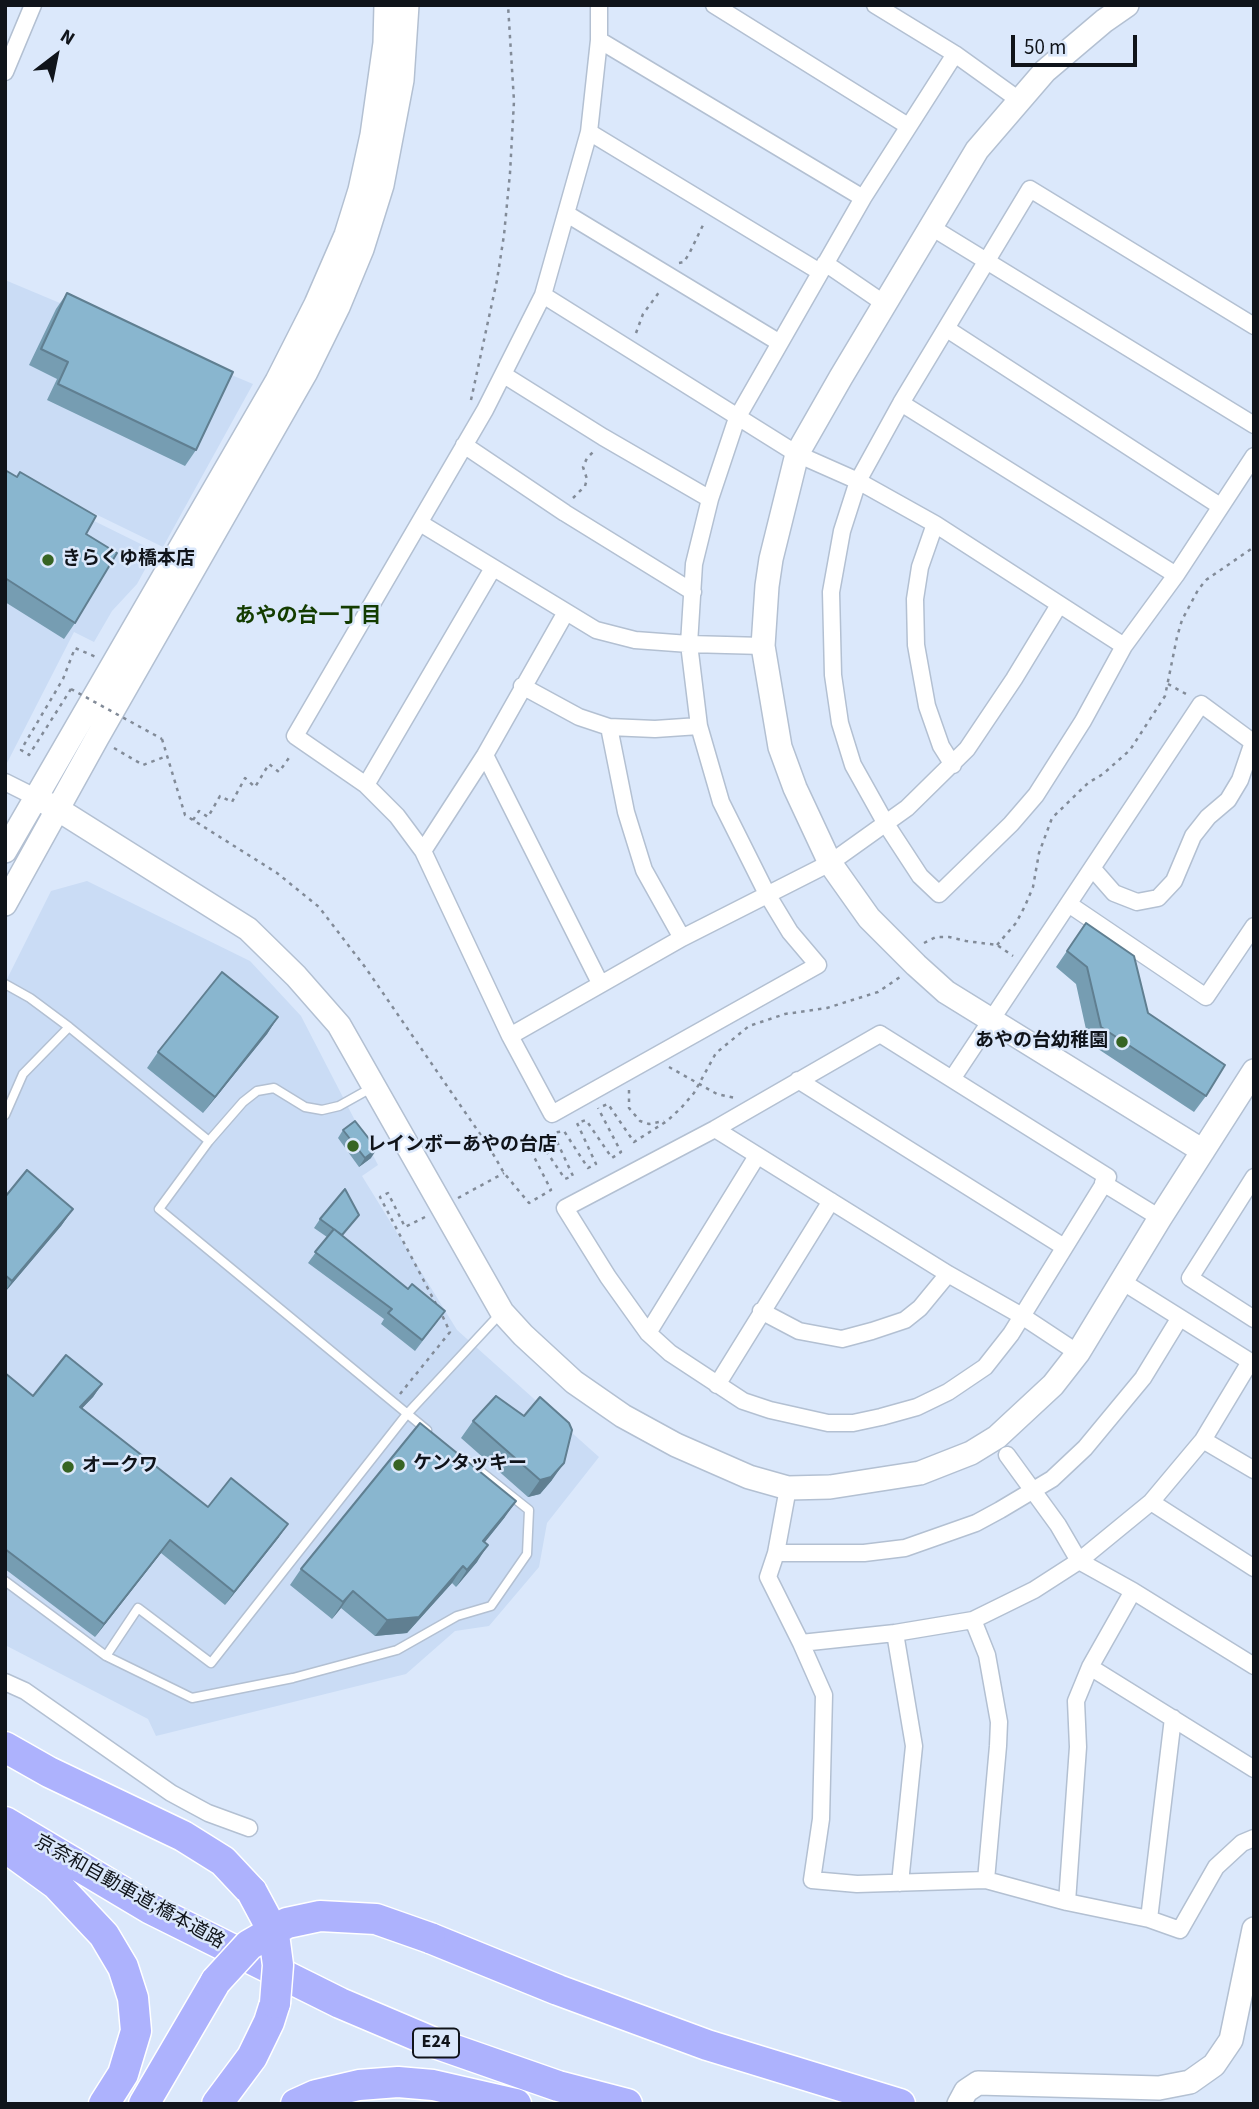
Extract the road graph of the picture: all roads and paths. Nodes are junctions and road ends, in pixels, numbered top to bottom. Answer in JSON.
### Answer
{"nodes":[{"id":1,"x":33,"y":5,"type":"edge"},
{"id":2,"x":386,"y":5,"type":"edge"},
{"id":3,"x":407,"y":5,"type":"edge"},
{"id":4,"x":508,"y":5,"type":"edge"},
{"id":5,"x":599,"y":5,"type":"edge"},
{"id":6,"x":714,"y":5,"type":"edge"},
{"id":7,"x":874,"y":5,"type":"edge"},
{"id":8,"x":1127,"y":5,"type":"edge"},
{"id":9,"x":598,"y":40,"type":"junction"},
{"id":10,"x":955,"y":54,"type":"junction"},
{"id":11,"x":5,"y":72,"type":"edge"},
{"id":12,"x":1019,"y":100,"type":"junction"},
{"id":13,"x":908,"y":126,"type":"junction"},
{"id":14,"x":589,"y":132,"type":"junction"},
{"id":15,"x":863,"y":198,"type":"junction"},
{"id":16,"x":567,"y":214,"type":"junction"},
{"id":17,"x":931,"y":227,"type":"junction"},
{"id":18,"x":987,"y":260,"type":"junction"},
{"id":19,"x":823,"y":268,"type":"junction"},
{"id":20,"x":543,"y":295,"type":"junction"},
{"id":21,"x":885,"y":304,"type":"junction"},
{"id":22,"x":1254,"y":326,"type":"edge"},
{"id":23,"x":947,"y":329,"type":"junction"},
{"id":24,"x":780,"y":343,"type":"junction"},
{"id":25,"x":504,"y":375,"type":"junction"},
{"id":26,"x":901,"y":402,"type":"junction"},
{"id":27,"x":485,"y":410,"type":"junction"},
{"id":28,"x":737,"y":418,"type":"junction"},
{"id":29,"x":1254,"y":425,"type":"edge"},
{"id":30,"x":603,"y":437,"type":"junction"},
{"id":31,"x":464,"y":445,"type":"junction"},
{"id":32,"x":797,"y":454,"type":"junction"},
{"id":33,"x":1254,"y":456,"type":"edge"},
{"id":34,"x":858,"y":481,"type":"junction"},
{"id":35,"x":710,"y":499,"type":"junction"},
{"id":36,"x":1220,"y":506,"type":"junction"},
{"id":37,"x":565,"y":513,"type":"junction"},
{"id":38,"x":420,"y":523,"type":"junction"},
{"id":39,"x":935,"y":524,"type":"junction"},
{"id":40,"x":1254,"y":547,"type":"edge"},
{"id":41,"x":493,"y":568,"type":"junction"},
{"id":42,"x":1176,"y":575,"type":"junction"},
{"id":43,"x":692,"y":592,"type":"junction"},
{"id":44,"x":1059,"y":605,"type":"junction"},
{"id":45,"x":566,"y":612,"type":"junction"},
{"id":46,"x":689,"y":644,"type":"junction"},
{"id":47,"x":763,"y":646,"type":"junction"},
{"id":48,"x":1124,"y":646,"type":"junction"},
{"id":49,"x":111,"y":664,"type":"junction"},
{"id":50,"x":1168,"y":684,"type":"junction"},
{"id":51,"x":522,"y":685,"type":"junction"},
{"id":52,"x":1201,"y":704,"type":"junction"},
{"id":53,"x":699,"y":726,"type":"junction"},
{"id":54,"x":609,"y":727,"type":"junction"},
{"id":55,"x":97,"y":738,"type":"junction"},
{"id":56,"x":162,"y":739,"type":"dead end"},
{"id":57,"x":301,"y":740,"type":"junction"},
{"id":58,"x":1253,"y":742,"type":"edge"},
{"id":59,"x":485,"y":755,"type":"junction"},
{"id":60,"x":167,"y":756,"type":"dead end"},
{"id":61,"x":953,"y":765,"type":"junction"},
{"id":62,"x":5,"y":782,"type":"edge"},
{"id":63,"x":366,"y":785,"type":"junction"},
{"id":64,"x":35,"y":797,"type":"junction"},
{"id":65,"x":59,"y":810,"type":"junction"},
{"id":66,"x":193,"y":820,"type":"dead end"},
{"id":67,"x":886,"y":824,"type":"junction"},
{"id":68,"x":5,"y":851,"type":"edge"},
{"id":69,"x":423,"y":851,"type":"junction"},
{"id":70,"x":830,"y":863,"type":"junction"},
{"id":71,"x":1093,"y":869,"type":"junction"},
{"id":72,"x":767,"y":894,"type":"junction"},
{"id":73,"x":5,"y":904,"type":"edge"},
{"id":74,"x":1070,"y":905,"type":"junction"},
{"id":75,"x":1254,"y":926,"type":"edge"},
{"id":76,"x":682,"y":939,"type":"junction"},
{"id":77,"x":997,"y":945,"type":"junction"},
{"id":78,"x":908,"y":957,"type":"junction"},
{"id":79,"x":1027,"y":966,"type":"junction"},
{"id":80,"x":600,"y":983,"type":"junction"},
{"id":81,"x":5,"y":984,"type":"edge"},
{"id":82,"x":990,"y":1019,"type":"junction"},
{"id":83,"x":69,"y":1027,"type":"junction"},
{"id":84,"x":510,"y":1037,"type":"junction"},
{"id":85,"x":659,"y":1063,"type":"dead end"},
{"id":86,"x":1254,"y":1071,"type":"edge"},
{"id":87,"x":952,"y":1079,"type":"junction"},
{"id":88,"x":798,"y":1080,"type":"junction"},
{"id":89,"x":373,"y":1087,"type":"junction"},
{"id":90,"x":629,"y":1088,"type":"dead end"},
{"id":91,"x":739,"y":1098,"type":"dead end"},
{"id":92,"x":5,"y":1115,"type":"edge"},
{"id":93,"x":667,"y":1121,"type":"dead end"},
{"id":94,"x":715,"y":1129,"type":"junction"},
{"id":95,"x":209,"y":1141,"type":"junction"},
{"id":96,"x":1203,"y":1151,"type":"junction"},
{"id":97,"x":757,"y":1156,"type":"junction"},
{"id":98,"x":504,"y":1173,"type":"dead end"},
{"id":99,"x":1254,"y":1177,"type":"edge"},
{"id":100,"x":1103,"y":1183,"type":"junction"},
{"id":101,"x":831,"y":1201,"type":"junction"},
{"id":102,"x":449,"y":1203,"type":"dead end"},
{"id":103,"x":427,"y":1215,"type":"dead end"},
{"id":104,"x":1160,"y":1218,"type":"junction"},
{"id":105,"x":1064,"y":1247,"type":"junction"},
{"id":106,"x":948,"y":1274,"type":"junction"},
{"id":107,"x":1122,"y":1282,"type":"junction"},
{"id":108,"x":761,"y":1311,"type":"junction"},
{"id":109,"x":502,"y":1312,"type":"junction"},
{"id":110,"x":1022,"y":1316,"type":"junction"},
{"id":111,"x":1179,"y":1319,"type":"junction"},
{"id":112,"x":1254,"y":1319,"type":"edge"},
{"id":113,"x":648,"y":1333,"type":"junction"},
{"id":114,"x":1078,"y":1353,"type":"junction"},
{"id":115,"x":1252,"y":1363,"type":"edge"},
{"id":116,"x":717,"y":1385,"type":"junction"},
{"id":117,"x":393,"y":1402,"type":"junction"},
{"id":118,"x":407,"y":1414,"type":"junction"},
{"id":119,"x":438,"y":1438,"type":"edge"},
{"id":120,"x":1203,"y":1440,"type":"junction"},
{"id":121,"x":458,"y":1454,"type":"edge"},
{"id":122,"x":1007,"y":1455,"type":"dead end"},
{"id":123,"x":1254,"y":1470,"type":"edge"},
{"id":124,"x":788,"y":1488,"type":"junction"},
{"id":125,"x":1031,"y":1490,"type":"junction"},
{"id":126,"x":1152,"y":1502,"type":"junction"},
{"id":127,"x":776,"y":1553,"type":"junction"},
{"id":128,"x":1079,"y":1561,"type":"junction"},
{"id":129,"x":1254,"y":1568,"type":"edge"},
{"id":130,"x":5,"y":1581,"type":"edge"},
{"id":131,"x":1133,"y":1591,"type":"junction"},
{"id":132,"x":973,"y":1620,"type":"junction"},
{"id":133,"x":895,"y":1633,"type":"junction"},
{"id":134,"x":801,"y":1643,"type":"junction"},
{"id":135,"x":106,"y":1656,"type":"junction"},
{"id":136,"x":1254,"y":1666,"type":"edge"},
{"id":137,"x":1090,"y":1667,"type":"junction"},
{"id":138,"x":5,"y":1682,"type":"edge"},
{"id":139,"x":1173,"y":1718,"type":"junction"},
{"id":140,"x":5,"y":1748,"type":"edge"},
{"id":141,"x":1254,"y":1769,"type":"edge"},
{"id":142,"x":5,"y":1822,"type":"edge"},
{"id":143,"x":249,"y":1828,"type":"dead end"},
{"id":144,"x":1254,"y":1838,"type":"edge"},
{"id":145,"x":5,"y":1847,"type":"edge"},
{"id":146,"x":986,"y":1880,"type":"junction"},
{"id":147,"x":900,"y":1883,"type":"junction"},
{"id":148,"x":1067,"y":1902,"type":"junction"},
{"id":149,"x":1149,"y":1919,"type":"junction"},
{"id":150,"x":1254,"y":1929,"type":"edge"},
{"id":151,"x":959,"y":2103,"type":"edge"},
{"id":152,"x":104,"y":2104,"type":"edge"},
{"id":153,"x":144,"y":2104,"type":"edge"},
{"id":154,"x":217,"y":2104,"type":"edge"},
{"id":155,"x":296,"y":2104,"type":"edge"},
{"id":156,"x":516,"y":2104,"type":"edge"},
{"id":157,"x":627,"y":2104,"type":"edge"},
{"id":158,"x":900,"y":2104,"type":"edge"}],
"edges":[{"from":1,"to":11,"type":"street"},
{"from":2,"to":49,"type":"street"},
{"from":3,"to":55,"type":"street"},
{"from":4,"to":27,"type":"path"},
{"from":5,"to":9,"type":"street"},
{"from":6,"to":13,"type":"street"},
{"from":7,"to":10,"type":"street"},
{"from":8,"to":12,"type":"street"},
{"from":9,"to":14,"type":"street"},
{"from":9,"to":15,"type":"street"},
{"from":10,"to":12,"type":"street"},
{"from":10,"to":13,"type":"street"},
{"from":12,"to":17,"type":"street"},
{"from":13,"to":15,"type":"street"},
{"from":14,"to":16,"type":"street"},
{"from":14,"to":19,"type":"street"},
{"from":15,"to":19,"type":"street"},
{"from":16,"to":20,"type":"street"},
{"from":16,"to":24,"type":"street"},
{"from":17,"to":18,"type":"street"},
{"from":17,"to":21,"type":"street"},
{"from":18,"to":22,"type":"street"},
{"from":18,"to":23,"type":"street"},
{"from":18,"to":29,"type":"street"},
{"from":19,"to":21,"type":"street"},
{"from":19,"to":24,"type":"street"},
{"from":20,"to":25,"type":"street"},
{"from":20,"to":28,"type":"street"},
{"from":21,"to":32,"type":"street"},
{"from":23,"to":26,"type":"street"},
{"from":23,"to":36,"type":"street"},
{"from":24,"to":28,"type":"street"},
{"from":25,"to":27,"type":"street"},
{"from":25,"to":30,"type":"street"},
{"from":26,"to":34,"type":"street"},
{"from":26,"to":42,"type":"street"},
{"from":27,"to":31,"type":"street"},
{"from":28,"to":32,"type":"street"},
{"from":28,"to":35,"type":"street"},
{"from":30,"to":35,"type":"street"},
{"from":30,"to":37,"type":"path"},
{"from":31,"to":37,"type":"street"},
{"from":31,"to":38,"type":"street"},
{"from":32,"to":34,"type":"street"},
{"from":32,"to":47,"type":"street"},
{"from":33,"to":36,"type":"street"},
{"from":34,"to":39,"type":"street"},
{"from":34,"to":67,"type":"street"},
{"from":35,"to":43,"type":"street"},
{"from":36,"to":42,"type":"street"},
{"from":37,"to":43,"type":"street"},
{"from":38,"to":41,"type":"street"},
{"from":38,"to":57,"type":"street"},
{"from":39,"to":44,"type":"street"},
{"from":39,"to":61,"type":"street"},
{"from":40,"to":50,"type":"path"},
{"from":41,"to":45,"type":"street"},
{"from":41,"to":63,"type":"street"},
{"from":42,"to":48,"type":"street"},
{"from":43,"to":46,"type":"street"},
{"from":44,"to":48,"type":"street"},
{"from":44,"to":61,"type":"street"},
{"from":45,"to":46,"type":"street"},
{"from":45,"to":51,"type":"street"},
{"from":46,"to":47,"type":"street"},
{"from":46,"to":53,"type":"street"},
{"from":47,"to":70,"type":"street"},
{"from":48,"to":67,"type":"street"},
{"from":49,"to":56,"type":"path","bridge":true},
{"from":49,"to":64,"type":"street"},
{"from":50,"to":52,"type":"path"},
{"from":50,"to":77,"type":"path"},
{"from":51,"to":54,"type":"street"},
{"from":51,"to":59,"type":"street"},
{"from":52,"to":58,"type":"street"},
{"from":52,"to":71,"type":"street"},
{"from":53,"to":54,"type":"street"},
{"from":53,"to":72,"type":"street"},
{"from":54,"to":76,"type":"street"},
{"from":55,"to":60,"type":"path"},
{"from":55,"to":65,"type":"street"},
{"from":57,"to":63,"type":"street"},
{"from":57,"to":66,"type":"path"},
{"from":58,"to":71,"type":"street"},
{"from":59,"to":69,"type":"street"},
{"from":59,"to":80,"type":"street"},
{"from":61,"to":67,"type":"street"},
{"from":62,"to":64,"type":"street"},
{"from":63,"to":69,"type":"street"},
{"from":64,"to":65,"type":"street"},
{"from":64,"to":68,"type":"street"},
{"from":65,"to":73,"type":"street"},
{"from":65,"to":89,"type":"street"},
{"from":67,"to":70,"type":"street"},
{"from":69,"to":84,"type":"street"},
{"from":70,"to":72,"type":"street"},
{"from":70,"to":78,"type":"street"},
{"from":71,"to":74,"type":"street"},
{"from":72,"to":76,"type":"street"},
{"from":72,"to":84,"type":"street"},
{"from":74,"to":75,"type":"street"},
{"from":74,"to":79,"type":"street"},
{"from":76,"to":80,"type":"street"},
{"from":77,"to":78,"type":"path"},
{"from":77,"to":79,"type":"path"},
{"from":78,"to":82,"type":"street"},
{"from":79,"to":82,"type":"street"},
{"from":80,"to":84,"type":"street"},
{"from":81,"to":83,"type":"lane"},
{"from":82,"to":87,"type":"street"},
{"from":82,"to":96,"type":"street"},
{"from":83,"to":92,"type":"lane"},
{"from":83,"to":95,"type":"lane"},
{"from":85,"to":91,"type":"path"},
{"from":86,"to":96,"type":"street"},
{"from":87,"to":88,"type":"street"},
{"from":87,"to":100,"type":"street"},
{"from":88,"to":94,"type":"street"},
{"from":88,"to":105,"type":"street"},
{"from":89,"to":95,"type":"lane"},
{"from":89,"to":109,"type":"street"},
{"from":90,"to":93,"type":"path"},
{"from":94,"to":97,"type":"street"},
{"from":94,"to":113,"type":"street"},
{"from":95,"to":117,"type":"lane"},
{"from":96,"to":104,"type":"street"},
{"from":97,"to":101,"type":"street"},
{"from":97,"to":113,"type":"street"},
{"from":98,"to":102,"type":"path"},
{"from":99,"to":112,"type":"street"},
{"from":100,"to":104,"type":"street"},
{"from":100,"to":105,"type":"street"},
{"from":101,"to":106,"type":"street"},
{"from":101,"to":108,"type":"street"},
{"from":103,"to":117,"type":"path"},
{"from":104,"to":107,"type":"street"},
{"from":105,"to":110,"type":"street"},
{"from":106,"to":108,"type":"street"},
{"from":106,"to":110,"type":"street"},
{"from":107,"to":111,"type":"street"},
{"from":107,"to":114,"type":"street"},
{"from":108,"to":116,"type":"street"},
{"from":109,"to":118,"type":"lane"},
{"from":109,"to":124,"type":"street"},
{"from":110,"to":114,"type":"street"},
{"from":110,"to":116,"type":"street"},
{"from":111,"to":115,"type":"street"},
{"from":111,"to":125,"type":"street"},
{"from":113,"to":116,"type":"street"},
{"from":114,"to":124,"type":"street"},
{"from":115,"to":120,"type":"street"},
{"from":117,"to":118,"type":"lane"},
{"from":118,"to":119,"type":"lane"},
{"from":118,"to":135,"type":"lane"},
{"from":120,"to":123,"type":"street"},
{"from":120,"to":126,"type":"street"},
{"from":121,"to":135,"type":"lane"},
{"from":122,"to":125,"type":"street"},
{"from":124,"to":127,"type":"street"},
{"from":125,"to":127,"type":"street"},
{"from":125,"to":128,"type":"street"},
{"from":126,"to":128,"type":"street"},
{"from":126,"to":129,"type":"street"},
{"from":127,"to":134,"type":"street"},
{"from":128,"to":131,"type":"street"},
{"from":128,"to":132,"type":"street"},
{"from":130,"to":135,"type":"lane"},
{"from":131,"to":136,"type":"street"},
{"from":131,"to":137,"type":"street"},
{"from":132,"to":133,"type":"street"},
{"from":132,"to":146,"type":"street"},
{"from":133,"to":134,"type":"street"},
{"from":133,"to":147,"type":"street"},
{"from":134,"to":147,"type":"street"},
{"from":137,"to":139,"type":"street"},
{"from":137,"to":148,"type":"street"},
{"from":138,"to":143,"type":"street"},
{"from":139,"to":141,"type":"street"},
{"from":139,"to":149,"type":"street"},
{"from":140,"to":154,"type":"highway","bridge":true},
{"from":142,"to":157,"type":"highway","name":"京奈和自動車道;橋本道路","number":"E24"},
{"from":144,"to":149,"type":"street"},
{"from":145,"to":152,"type":"highway"},
{"from":146,"to":147,"type":"street"},
{"from":146,"to":148,"type":"street"},
{"from":148,"to":149,"type":"street"},
{"from":150,"to":151,"type":"street"},
{"from":153,"to":158,"type":"highway","bridge":true},
{"from":155,"to":156,"type":"highway"}]}
